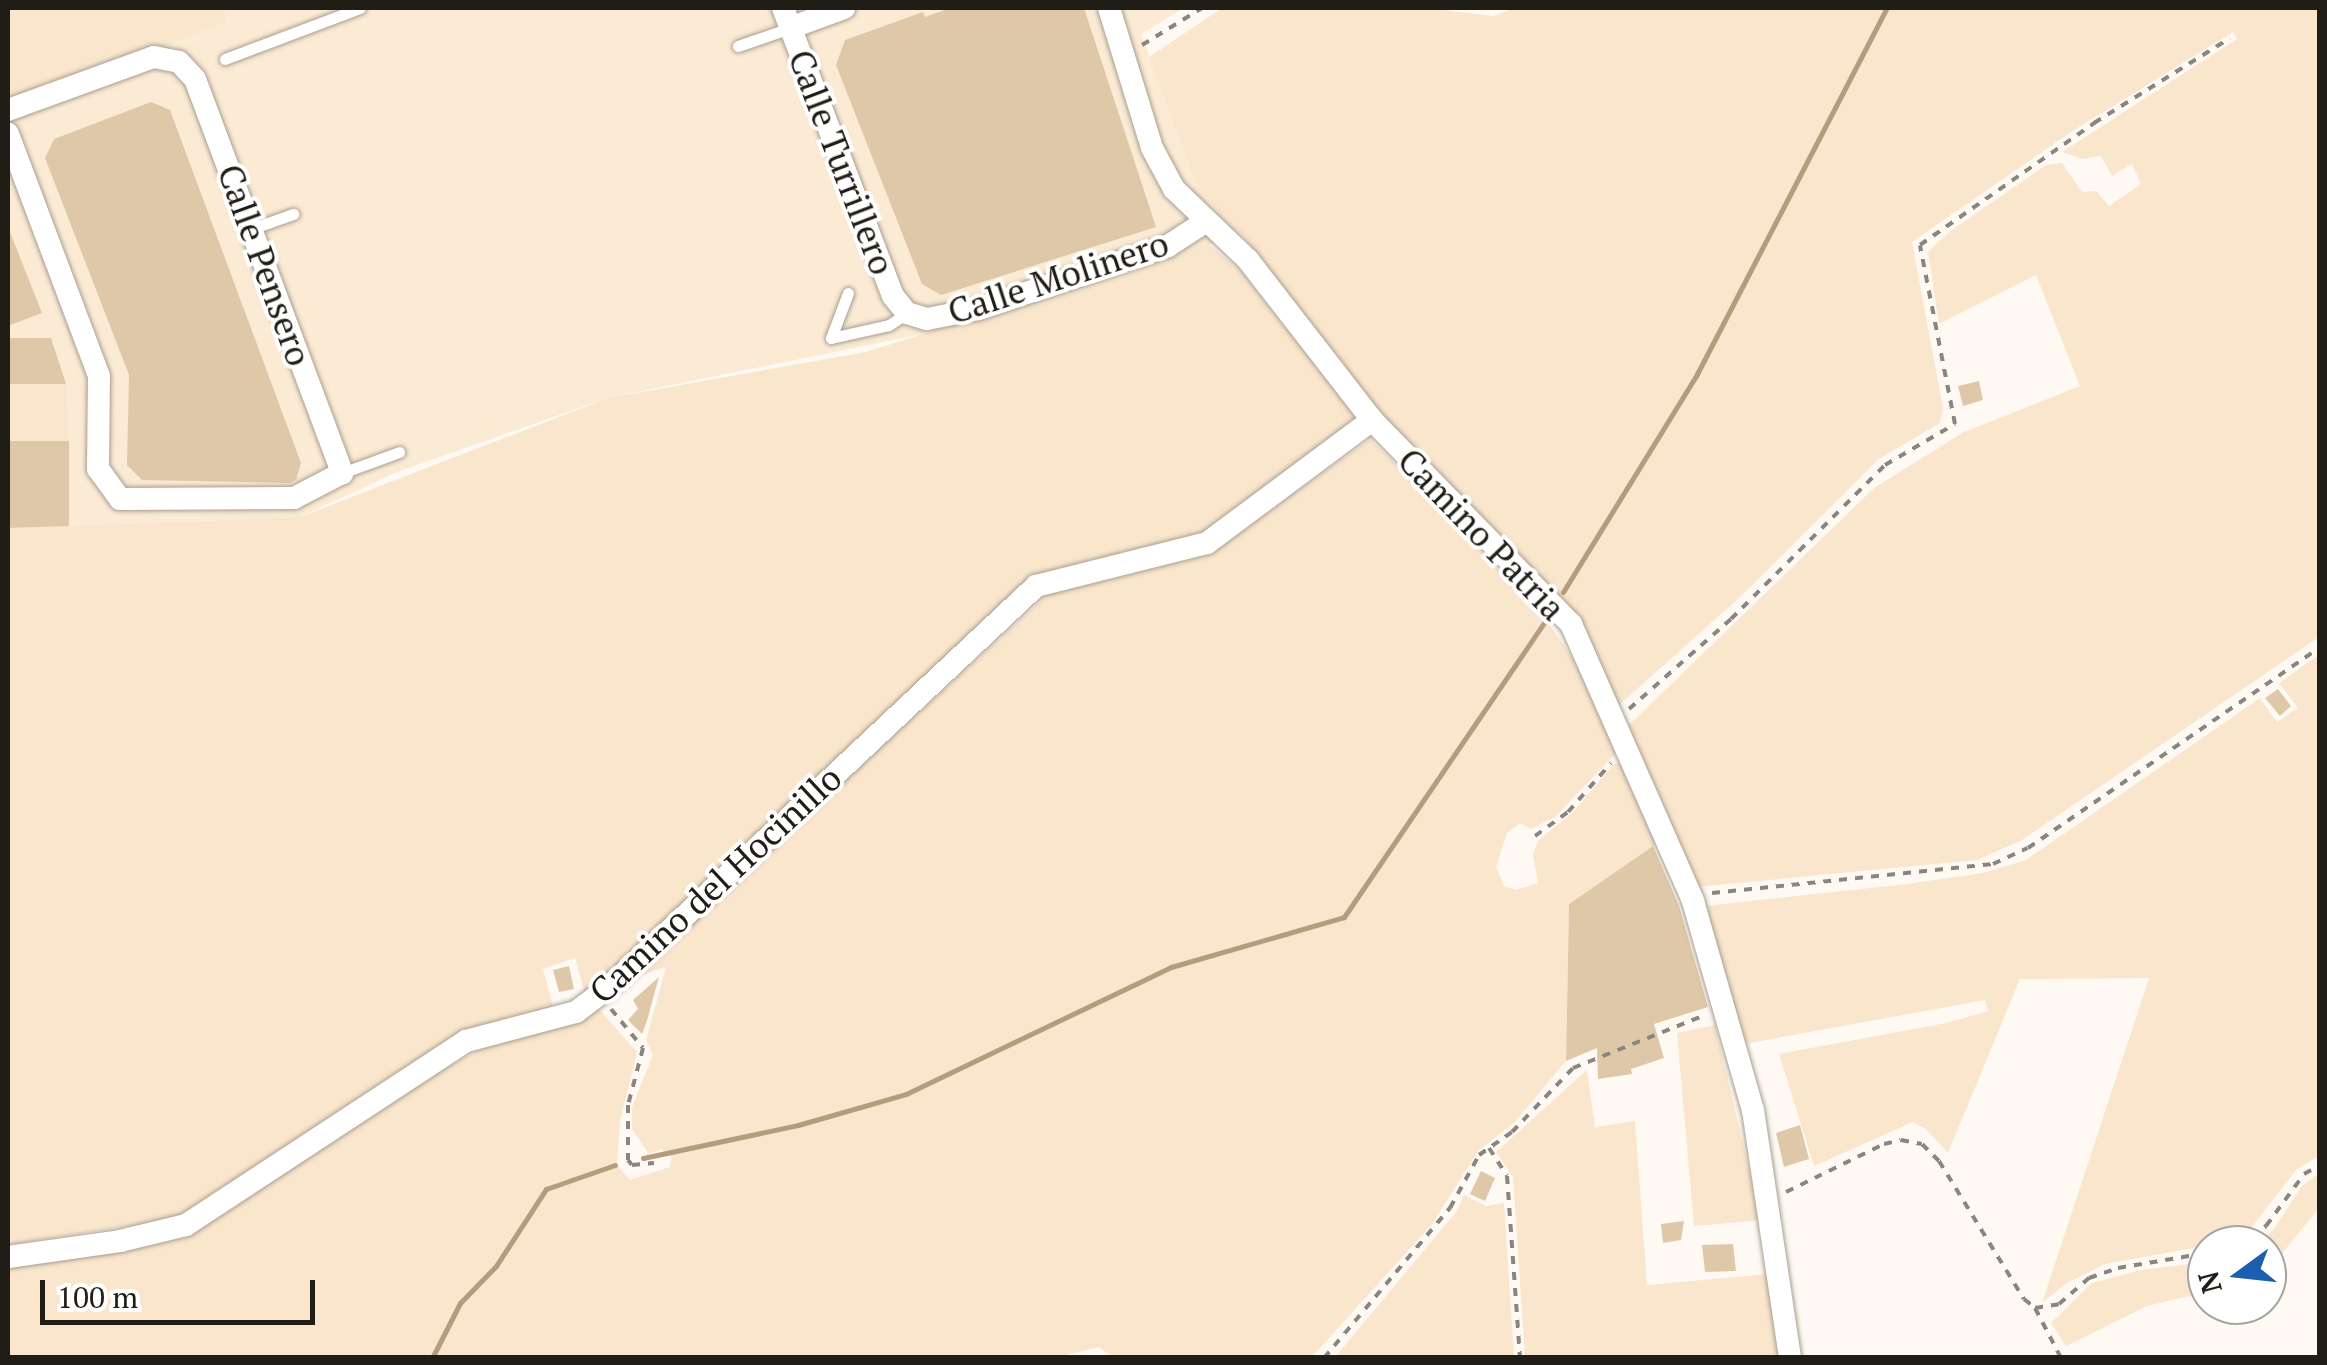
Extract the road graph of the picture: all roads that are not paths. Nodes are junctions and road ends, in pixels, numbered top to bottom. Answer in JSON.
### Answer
{"nodes":[{"id":1,"x":360,"y":8,"type":"edge"},
{"id":2,"x":844,"y":8,"type":"edge"},
{"id":3,"x":1109,"y":8,"type":"edge"},
{"id":4,"x":786,"y":18,"type":"edge"},
{"id":5,"x":738,"y":46,"type":"dead end"},
{"id":6,"x":225,"y":59,"type":"dead end"},
{"id":7,"x":8,"y":110,"type":"edge"},
{"id":8,"x":8,"y":134,"type":"edge"},
{"id":9,"x":292,"y":214,"type":"dead end"},
{"id":10,"x":1205,"y":222,"type":"junction"},
{"id":11,"x":251,"y":228,"type":"junction"},
{"id":12,"x":848,"y":293,"type":"dead end"},
{"id":13,"x":907,"y":314,"type":"junction"},
{"id":14,"x":1372,"y":420,"type":"junction"},
{"id":15,"x":399,"y":452,"type":"dead end"},
{"id":16,"x":342,"y":473,"type":"junction"},
{"id":17,"x":8,"y":1257,"type":"edge"},
{"id":18,"x":1790,"y":1358,"type":"edge"}],
"edges":[{"from":1,"to":6,"type":"lane"},
{"from":2,"to":4,"type":"street"},
{"from":3,"to":10,"type":"street","name":"Camino Patria"},
{"from":4,"to":5,"type":"lane"},
{"from":4,"to":13,"type":"street","name":"Calle Turrillero"},
{"from":7,"to":11,"type":"street","name":"Calle Pensero"},
{"from":8,"to":16,"type":"street"},
{"from":9,"to":11,"type":"lane"},
{"from":10,"to":13,"type":"street","name":"Calle Molinero"},
{"from":10,"to":14,"type":"street","name":"Camino Patria"},
{"from":11,"to":16,"type":"street","name":"Calle Pensero"},
{"from":12,"to":13,"type":"lane"},
{"from":14,"to":17,"type":"street","name":"Camino del Hocinillo"},
{"from":14,"to":18,"type":"street","name":"Camino Patria"},
{"from":15,"to":16,"type":"lane"}]}
